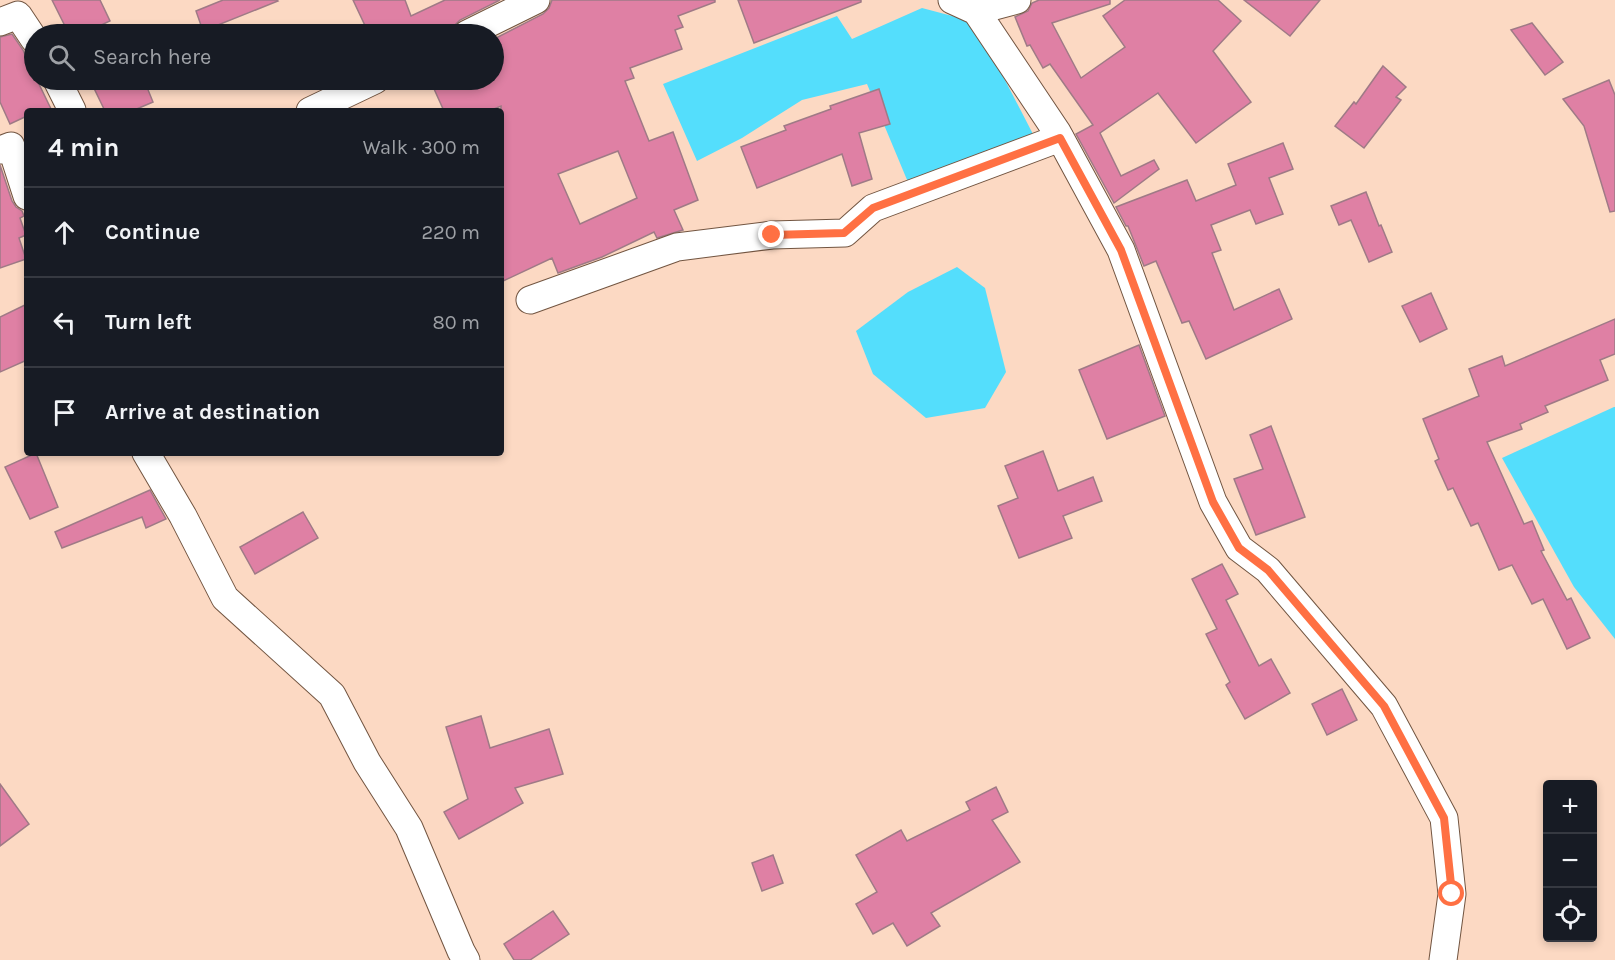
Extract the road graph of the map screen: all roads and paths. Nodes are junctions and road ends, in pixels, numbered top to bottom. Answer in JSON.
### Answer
{"nodes":[{"id":1,"x":536,"y":0,"type":"edge"},
{"id":2,"x":1017,"y":0,"type":"edge"},
{"id":3,"x":964,"y":6,"type":"edge"},
{"id":4,"x":0,"y":22,"type":"edge"},
{"id":5,"x":24,"y":24,"type":"edge"},
{"id":6,"x":487,"y":24,"type":"edge"},
{"id":7,"x":62,"y":90,"type":"edge"},
{"id":8,"x":354,"y":90,"type":"edge"},
{"id":9,"x":71,"y":108,"type":"edge"},
{"id":10,"x":316,"y":108,"type":"edge"},
{"id":11,"x":1060,"y":138,"type":"junction"},
{"id":12,"x":13,"y":144,"type":"edge"},
{"id":13,"x":24,"y":185,"type":"edge"},
{"id":14,"x":530,"y":300,"type":"dead end"},
{"id":15,"x":148,"y":456,"type":"edge"},
{"id":16,"x":466,"y":960,"type":"edge"},
{"id":17,"x":1443,"y":960,"type":"edge"}],
"edges":[{"from":1,"to":6,"type":"street"},
{"from":2,"to":3,"type":"street"},
{"from":3,"to":11,"type":"street"},
{"from":4,"to":5,"type":"street"},
{"from":7,"to":9,"type":"street"},
{"from":8,"to":10,"type":"street"},
{"from":11,"to":14,"type":"street"},
{"from":11,"to":17,"type":"street"},
{"from":12,"to":13,"type":"street"},
{"from":15,"to":16,"type":"street"}]}
